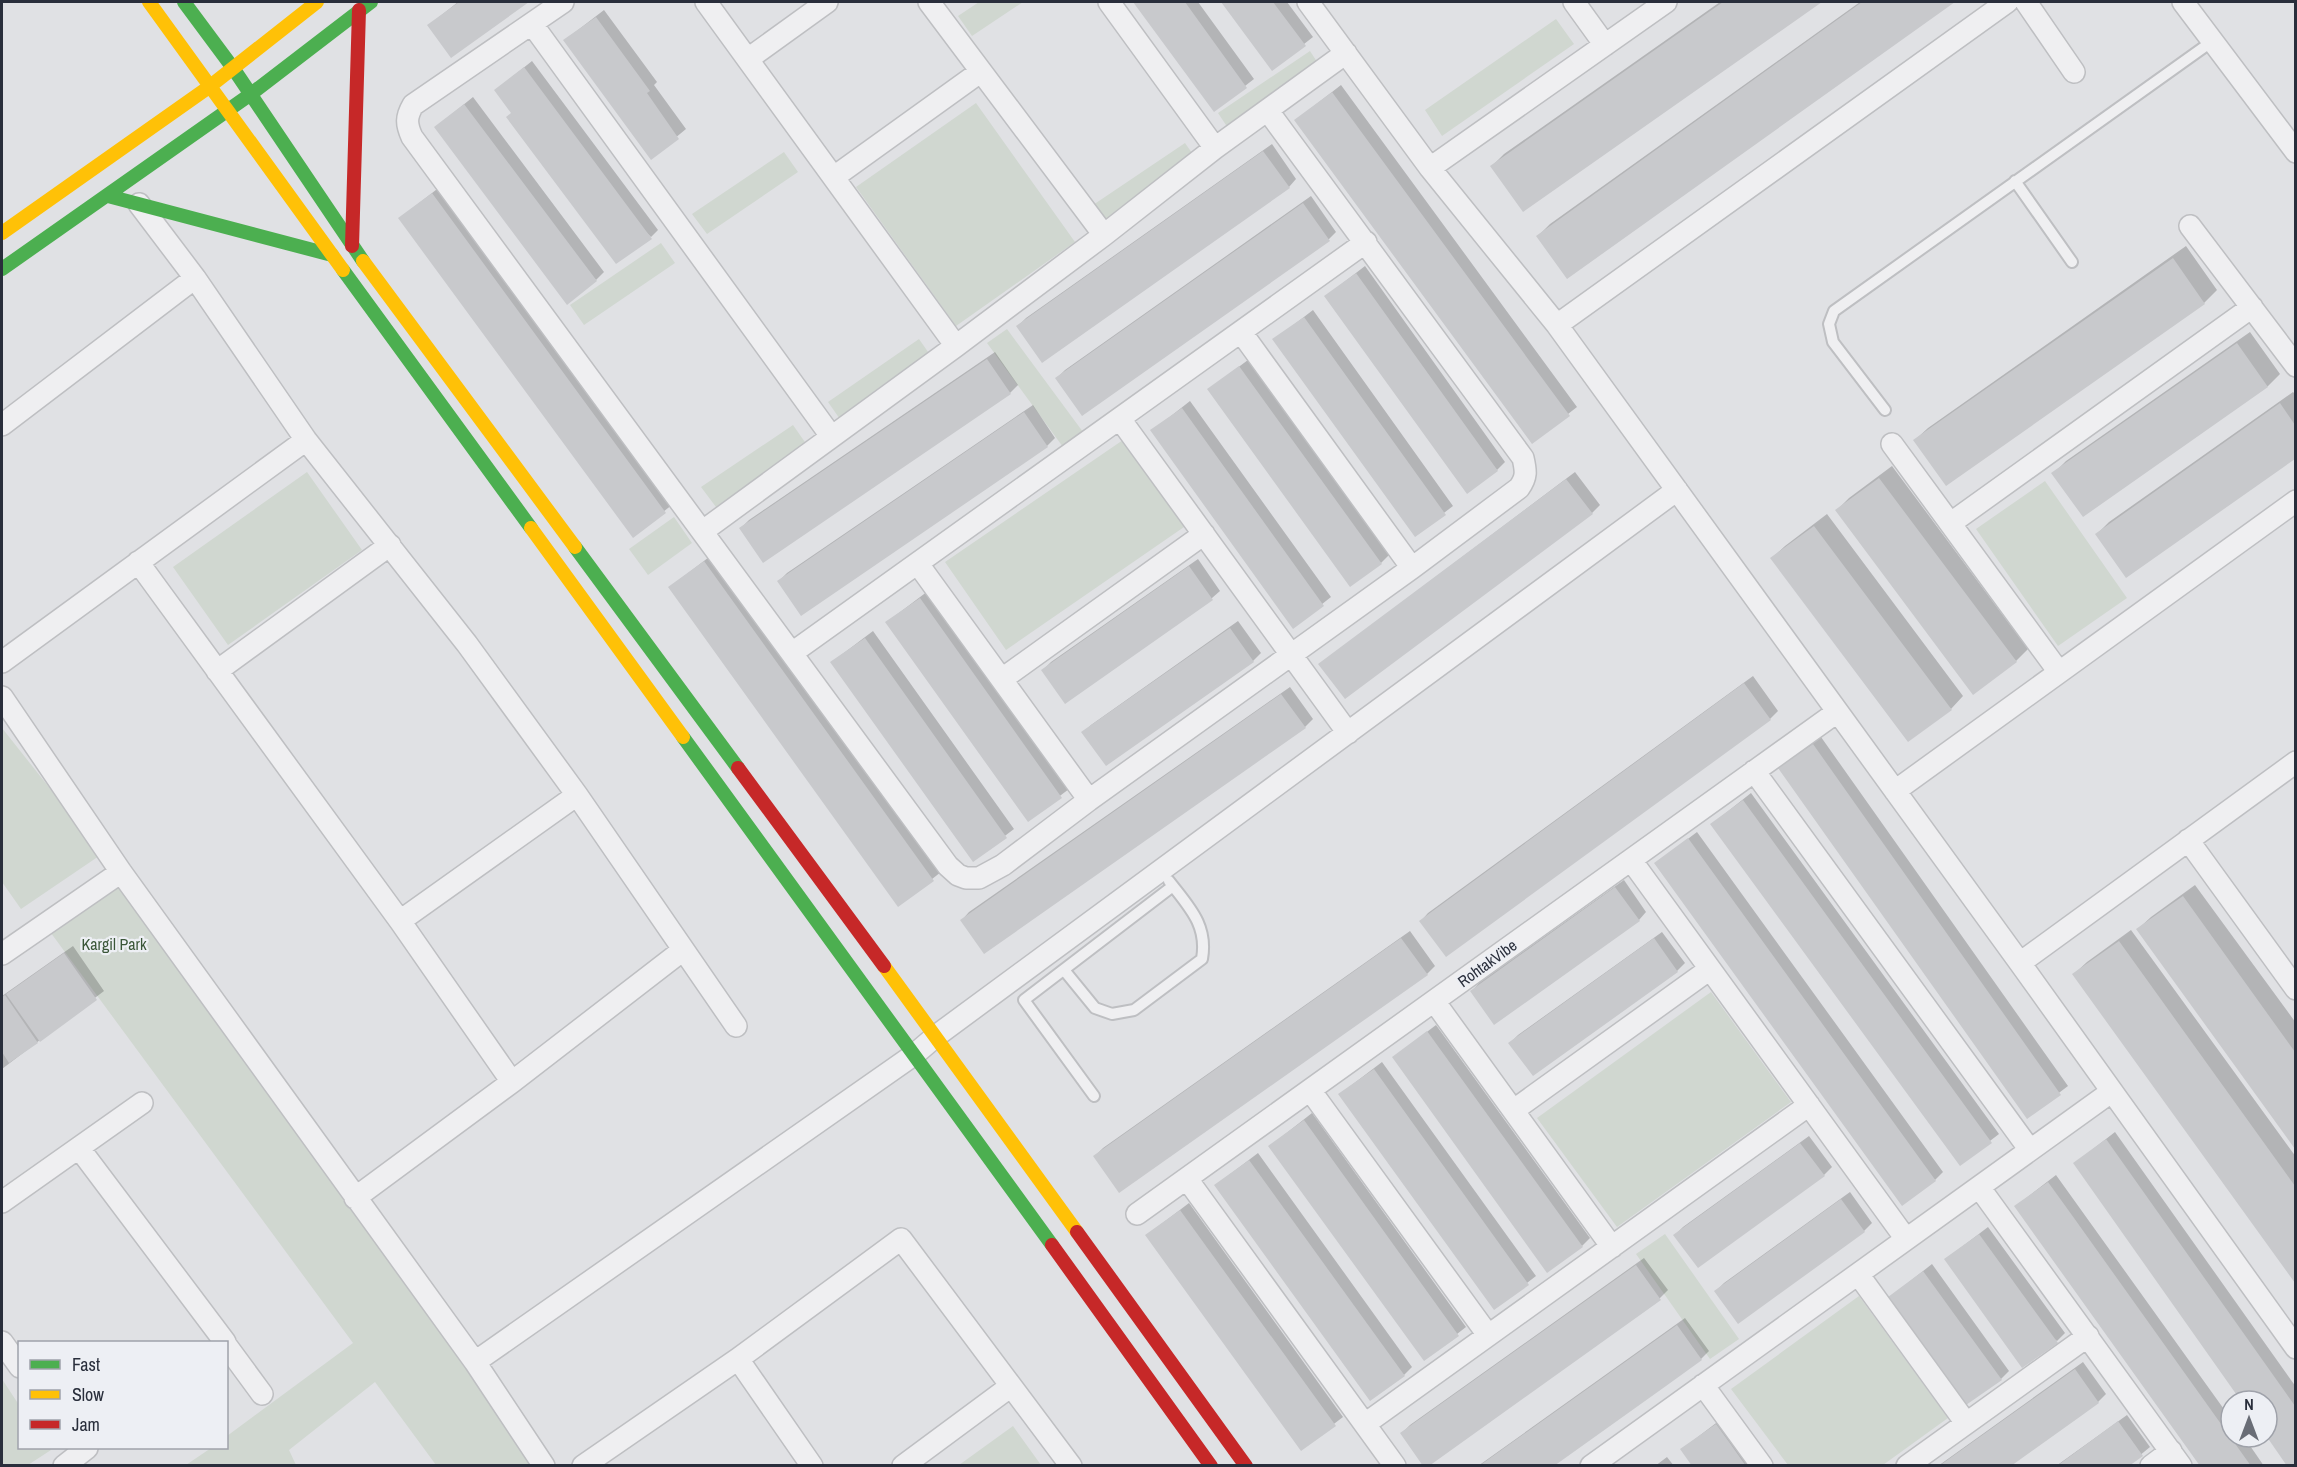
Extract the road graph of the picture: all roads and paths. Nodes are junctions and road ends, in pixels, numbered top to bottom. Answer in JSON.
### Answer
{"nodes":[{"id":1,"x":149,"y":2,"type":"edge"},
{"id":2,"x":184,"y":2,"type":"edge"},
{"id":3,"x":317,"y":2,"type":"edge"},
{"id":4,"x":371,"y":2,"type":"edge"},
{"id":5,"x":564,"y":2,"type":"edge"},
{"id":6,"x":706,"y":2,"type":"edge"},
{"id":7,"x":827,"y":2,"type":"edge"},
{"id":8,"x":929,"y":2,"type":"edge"},
{"id":9,"x":1109,"y":2,"type":"edge"},
{"id":10,"x":1308,"y":2,"type":"edge"},
{"id":11,"x":1574,"y":2,"type":"edge"},
{"id":12,"x":1666,"y":2,"type":"edge"},
{"id":13,"x":2007,"y":2,"type":"edge"},
{"id":14,"x":2026,"y":2,"type":"edge"},
{"id":15,"x":2187,"y":3,"type":"edge"},
{"id":16,"x":359,"y":10,"type":"junction"},
{"id":17,"x":532,"y":24,"type":"junction"},
{"id":18,"x":2214,"y":40,"type":"junction"},
{"id":19,"x":1605,"y":45,"type":"junction"},
{"id":20,"x":1346,"y":53,"type":"junction"},
{"id":21,"x":748,"y":59,"type":"junction"},
{"id":22,"x":233,"y":68,"type":"junction"},
{"id":23,"x":980,"y":72,"type":"junction"},
{"id":24,"x":2074,"y":72,"type":"dead end"},
{"id":25,"x":209,"y":87,"type":"junction"},
{"id":26,"x":251,"y":94,"type":"junction"},
{"id":27,"x":226,"y":110,"type":"junction"},
{"id":28,"x":1268,"y":111,"type":"junction"},
{"id":29,"x":1215,"y":148,"type":"junction"},
{"id":30,"x":2295,"y":152,"type":"edge"},
{"id":31,"x":1430,"y":168,"type":"junction"},
{"id":32,"x":834,"y":177,"type":"junction"},
{"id":33,"x":2015,"y":181,"type":"junction"},
{"id":34,"x":108,"y":196,"type":"junction"},
{"id":35,"x":139,"y":204,"type":"junction"},
{"id":36,"x":2190,"y":226,"type":"dead end"},
{"id":37,"x":2,"y":232,"type":"edge"},
{"id":38,"x":1104,"y":235,"type":"junction"},
{"id":39,"x":1366,"y":242,"type":"junction"},
{"id":40,"x":352,"y":246,"type":"junction"},
{"id":41,"x":332,"y":255,"type":"junction"},
{"id":42,"x":2072,"y":262,"type":"dead end"},
{"id":43,"x":2,"y":269,"type":"edge"},
{"id":44,"x":195,"y":278,"type":"junction"},
{"id":45,"x":2252,"y":307,"type":"junction"},
{"id":46,"x":1557,"y":325,"type":"junction"},
{"id":47,"x":1241,"y":332,"type":"junction"},
{"id":48,"x":956,"y":346,"type":"junction"},
{"id":49,"x":2295,"y":366,"type":"edge"},
{"id":50,"x":1885,"y":410,"type":"dead end"},
{"id":51,"x":1120,"y":419,"type":"junction"},
{"id":52,"x":2,"y":425,"type":"edge"},
{"id":53,"x":831,"y":436,"type":"junction"},
{"id":54,"x":306,"y":441,"type":"junction"},
{"id":55,"x":1892,"y":444,"type":"dead end"},
{"id":56,"x":1677,"y":490,"type":"junction"},
{"id":57,"x":2295,"y":501,"type":"edge"},
{"id":58,"x":1951,"y":523,"type":"junction"},
{"id":59,"x":703,"y":531,"type":"junction"},
{"id":60,"x":1204,"y":534,"type":"junction"},
{"id":61,"x":390,"y":545,"type":"junction"},
{"id":62,"x":138,"y":562,"type":"junction"},
{"id":63,"x":918,"y":564,"type":"junction"},
{"id":64,"x":1412,"y":568,"type":"junction"},
{"id":65,"x":792,"y":653,"type":"junction"},
{"id":66,"x":1291,"y":655,"type":"junction"},
{"id":67,"x":2,"y":662,"type":"edge"},
{"id":68,"x":217,"y":671,"type":"junction"},
{"id":69,"x":2059,"y":672,"type":"junction"},
{"id":70,"x":1002,"y":679,"type":"junction"},
{"id":71,"x":2,"y":697,"type":"edge"},
{"id":72,"x":1837,"y":711,"type":"junction"},
{"id":73,"x":1348,"y":733,"type":"junction"},
{"id":74,"x":2295,"y":762,"type":"edge"},
{"id":75,"x":1755,"y":771,"type":"junction"},
{"id":76,"x":1895,"y":791,"type":"junction"},
{"id":77,"x":577,"y":795,"type":"junction"},
{"id":78,"x":1089,"y":800,"type":"junction"},
{"id":79,"x":2188,"y":840,"type":"junction"},
{"id":80,"x":1631,"y":860,"type":"junction"},
{"id":81,"x":121,"y":872,"type":"junction"},
{"id":82,"x":1167,"y":878,"type":"junction"},
{"id":83,"x":400,"y":921,"type":"junction"},
{"id":84,"x":683,"y":950,"type":"junction"},
{"id":85,"x":2,"y":954,"type":"edge"},
{"id":86,"x":2020,"y":963,"type":"junction"},
{"id":87,"x":1710,"y":969,"type":"junction"},
{"id":88,"x":1064,"y":970,"type":"junction"},
{"id":89,"x":2295,"y":989,"type":"edge"},
{"id":90,"x":1434,"y":1001,"type":"junction"},
{"id":91,"x":736,"y":1026,"type":"dead end"},
{"id":92,"x":936,"y":1036,"type":"junction"},
{"id":93,"x":915,"y":1054,"type":"junction"},
{"id":94,"x":512,"y":1082,"type":"junction"},
{"id":95,"x":1310,"y":1090,"type":"junction"},
{"id":96,"x":2111,"y":1092,"type":"junction"},
{"id":97,"x":1094,"y":1096,"type":"dead end"},
{"id":98,"x":141,"y":1103,"type":"dead end"},
{"id":99,"x":1809,"y":1106,"type":"junction"},
{"id":100,"x":1514,"y":1110,"type":"junction"},
{"id":101,"x":79,"y":1148,"type":"junction"},
{"id":102,"x":2030,"y":1150,"type":"junction"},
{"id":103,"x":1187,"y":1179,"type":"junction"},
{"id":104,"x":1979,"y":1187,"type":"junction"},
{"id":105,"x":355,"y":1198,"type":"junction"},
{"id":106,"x":2,"y":1202,"type":"edge"},
{"id":107,"x":1137,"y":1214,"type":"dead end"},
{"id":108,"x":1906,"y":1239,"type":"junction"},
{"id":109,"x":1612,"y":1247,"type":"junction"},
{"id":110,"x":1858,"y":1274,"type":"junction"},
{"id":111,"x":1488,"y":1335,"type":"junction"},
{"id":112,"x":2088,"y":1336,"type":"junction"},
{"id":113,"x":224,"y":1341,"type":"edge"},
{"id":114,"x":2,"y":1342,"type":"edge"},
{"id":115,"x":228,"y":1347,"type":"edge"},
{"id":116,"x":2295,"y":1348,"type":"edge"},
{"id":117,"x":738,"y":1359,"type":"junction"},
{"id":118,"x":475,"y":1362,"type":"junction"},
{"id":119,"x":18,"y":1363,"type":"edge"},
{"id":120,"x":1704,"y":1385,"type":"junction"},
{"id":121,"x":1011,"y":1386,"type":"junction"},
{"id":122,"x":262,"y":1394,"type":"dead end"},
{"id":123,"x":1966,"y":1423,"type":"junction"},
{"id":124,"x":1365,"y":1424,"type":"junction"},
{"id":125,"x":82,"y":1449,"type":"edge"},
{"id":126,"x":2176,"y":1458,"type":"edge"},
{"id":127,"x":63,"y":1466,"type":"edge"},
{"id":128,"x":544,"y":1466,"type":"edge"},
{"id":129,"x":583,"y":1466,"type":"edge"},
{"id":130,"x":812,"y":1466,"type":"edge"},
{"id":131,"x":903,"y":1466,"type":"edge"},
{"id":132,"x":1071,"y":1466,"type":"edge"},
{"id":133,"x":1211,"y":1466,"type":"edge"},
{"id":134,"x":1246,"y":1466,"type":"edge"},
{"id":135,"x":1395,"y":1466,"type":"edge"},
{"id":136,"x":1591,"y":1466,"type":"edge"},
{"id":137,"x":1762,"y":1466,"type":"edge"},
{"id":138,"x":1907,"y":1466,"type":"edge"},
{"id":139,"x":2151,"y":1466,"type":"edge"}],
"edges":[{"from":1,"to":25,"type":"main road"},
{"from":2,"to":22,"type":"main road"},
{"from":3,"to":22,"type":"main road"},
{"from":4,"to":16,"type":"main road"},
{"from":5,"to":17,"type":"street"},
{"from":6,"to":21,"type":"street"},
{"from":7,"to":21,"type":"street"},
{"from":8,"to":23,"type":"street"},
{"from":9,"to":29,"type":"street"},
{"from":10,"to":20,"type":"street"},
{"from":11,"to":19,"type":"street"},
{"from":12,"to":19,"type":"street"},
{"from":13,"to":46,"type":"street"},
{"from":14,"to":24,"type":"street"},
{"from":15,"to":18,"type":"street"},
{"from":16,"to":26,"type":"main road"},
{"from":16,"to":40,"type":"main road"},
{"from":17,"to":53,"type":"street"},
{"from":17,"to":59,"type":"street"},
{"from":18,"to":30,"type":"street"},
{"from":18,"to":33,"type":"lane"},
{"from":19,"to":31,"type":"street"},
{"from":20,"to":28,"type":"street"},
{"from":20,"to":31,"type":"street"},
{"from":21,"to":32,"type":"street"},
{"from":22,"to":25,"type":"main road"},
{"from":22,"to":26,"type":"main road"},
{"from":23,"to":32,"type":"street"},
{"from":23,"to":38,"type":"street"},
{"from":25,"to":27,"type":"main road"},
{"from":25,"to":37,"type":"main road"},
{"from":26,"to":27,"type":"main road"},
{"from":26,"to":40,"type":"main road"},
{"from":27,"to":34,"type":"main road"},
{"from":27,"to":41,"type":"main road"},
{"from":28,"to":29,"type":"street"},
{"from":28,"to":39,"type":"street"},
{"from":29,"to":38,"type":"street"},
{"from":31,"to":46,"type":"street"},
{"from":32,"to":48,"type":"street"},
{"from":33,"to":42,"type":"lane"},
{"from":33,"to":50,"type":"lane"},
{"from":34,"to":35,"type":"main road"},
{"from":34,"to":43,"type":"main road"},
{"from":35,"to":41,"type":"main road"},
{"from":35,"to":44,"type":"street"},
{"from":36,"to":45,"type":"street"},
{"from":38,"to":48,"type":"street"},
{"from":39,"to":47,"type":"street"},
{"from":39,"to":64,"type":"street"},
{"from":40,"to":92,"type":"main road"},
{"from":41,"to":93,"type":"main road"},
{"from":44,"to":52,"type":"street"},
{"from":44,"to":54,"type":"street"},
{"from":45,"to":49,"type":"street"},
{"from":45,"to":58,"type":"street"},
{"from":46,"to":56,"type":"street"},
{"from":47,"to":51,"type":"street"},
{"from":47,"to":64,"type":"street"},
{"from":48,"to":53,"type":"street"},
{"from":51,"to":60,"type":"street"},
{"from":51,"to":63,"type":"street"},
{"from":53,"to":59,"type":"street"},
{"from":54,"to":61,"type":"street"},
{"from":54,"to":62,"type":"street"},
{"from":55,"to":58,"type":"street"},
{"from":56,"to":72,"type":"street"},
{"from":56,"to":73,"type":"street"},
{"from":57,"to":69,"type":"street"},
{"from":58,"to":69,"type":"street"},
{"from":59,"to":65,"type":"street"},
{"from":60,"to":66,"type":"street"},
{"from":60,"to":70,"type":"street"},
{"from":61,"to":68,"type":"street"},
{"from":61,"to":77,"type":"street"},
{"from":62,"to":67,"type":"street"},
{"from":62,"to":68,"type":"street"},
{"from":63,"to":65,"type":"street"},
{"from":63,"to":70,"type":"street"},
{"from":64,"to":66,"type":"street"},
{"from":65,"to":78,"type":"street"},
{"from":66,"to":73,"type":"street"},
{"from":66,"to":78,"type":"street"},
{"from":68,"to":83,"type":"street"},
{"from":69,"to":76,"type":"street"},
{"from":70,"to":78,"type":"street"},
{"from":71,"to":81,"type":"street"},
{"from":72,"to":75,"type":"street","name":"RohtakVibe"},
{"from":72,"to":76,"type":"street"},
{"from":73,"to":82,"type":"street"},
{"from":74,"to":79,"type":"street"},
{"from":75,"to":80,"type":"street","name":"RohtakVibe"},
{"from":75,"to":102,"type":"street"},
{"from":76,"to":86,"type":"street"},
{"from":77,"to":83,"type":"street"},
{"from":77,"to":84,"type":"street"},
{"from":79,"to":86,"type":"street"},
{"from":79,"to":89,"type":"street"},
{"from":80,"to":87,"type":"street"},
{"from":80,"to":90,"type":"street","name":"RohtakVibe"},
{"from":81,"to":85,"type":"street"},
{"from":81,"to":105,"type":"street"},
{"from":82,"to":88,"type":"lane"},
{"from":82,"to":88,"type":"lane"},
{"from":82,"to":92,"type":"street"},
{"from":83,"to":94,"type":"street"},
{"from":84,"to":91,"type":"street"},
{"from":84,"to":94,"type":"street"},
{"from":86,"to":96,"type":"street"},
{"from":87,"to":99,"type":"street"},
{"from":87,"to":100,"type":"street"},
{"from":88,"to":97,"type":"lane"},
{"from":90,"to":95,"type":"street","name":"RohtakVibe"},
{"from":90,"to":100,"type":"street"},
{"from":92,"to":93,"type":"street"},
{"from":92,"to":134,"type":"main road"},
{"from":93,"to":118,"type":"street"},
{"from":93,"to":133,"type":"main road"},
{"from":94,"to":105,"type":"street"},
{"from":95,"to":103,"type":"street","name":"RohtakVibe"},
{"from":95,"to":111,"type":"street"},
{"from":96,"to":102,"type":"street"},
{"from":96,"to":116,"type":"street"},
{"from":98,"to":101,"type":"street"},
{"from":99,"to":108,"type":"street"},
{"from":99,"to":109,"type":"street"},
{"from":100,"to":109,"type":"street"},
{"from":101,"to":106,"type":"street"},
{"from":101,"to":113,"type":"street"},
{"from":102,"to":104,"type":"street"},
{"from":103,"to":107,"type":"street","name":"RohtakVibe"},
{"from":103,"to":124,"type":"street"},
{"from":104,"to":108,"type":"street"},
{"from":104,"to":112,"type":"street"},
{"from":105,"to":118,"type":"street"},
{"from":108,"to":110,"type":"street"},
{"from":109,"to":111,"type":"street"},
{"from":110,"to":120,"type":"street"},
{"from":110,"to":123,"type":"street"},
{"from":111,"to":124,"type":"street"},
{"from":112,"to":123,"type":"street"},
{"from":112,"to":126,"type":"street"},
{"from":114,"to":119,"type":"street"},
{"from":115,"to":122,"type":"street"},
{"from":117,"to":121,"type":"street"},
{"from":117,"to":129,"type":"street"},
{"from":117,"to":130,"type":"street"},
{"from":118,"to":128,"type":"street"},
{"from":120,"to":136,"type":"street"},
{"from":120,"to":137,"type":"street"},
{"from":121,"to":131,"type":"street"},
{"from":121,"to":132,"type":"street"},
{"from":123,"to":138,"type":"street"},
{"from":124,"to":135,"type":"street"},
{"from":125,"to":127,"type":"street"},
{"from":126,"to":139,"type":"street"}]}
